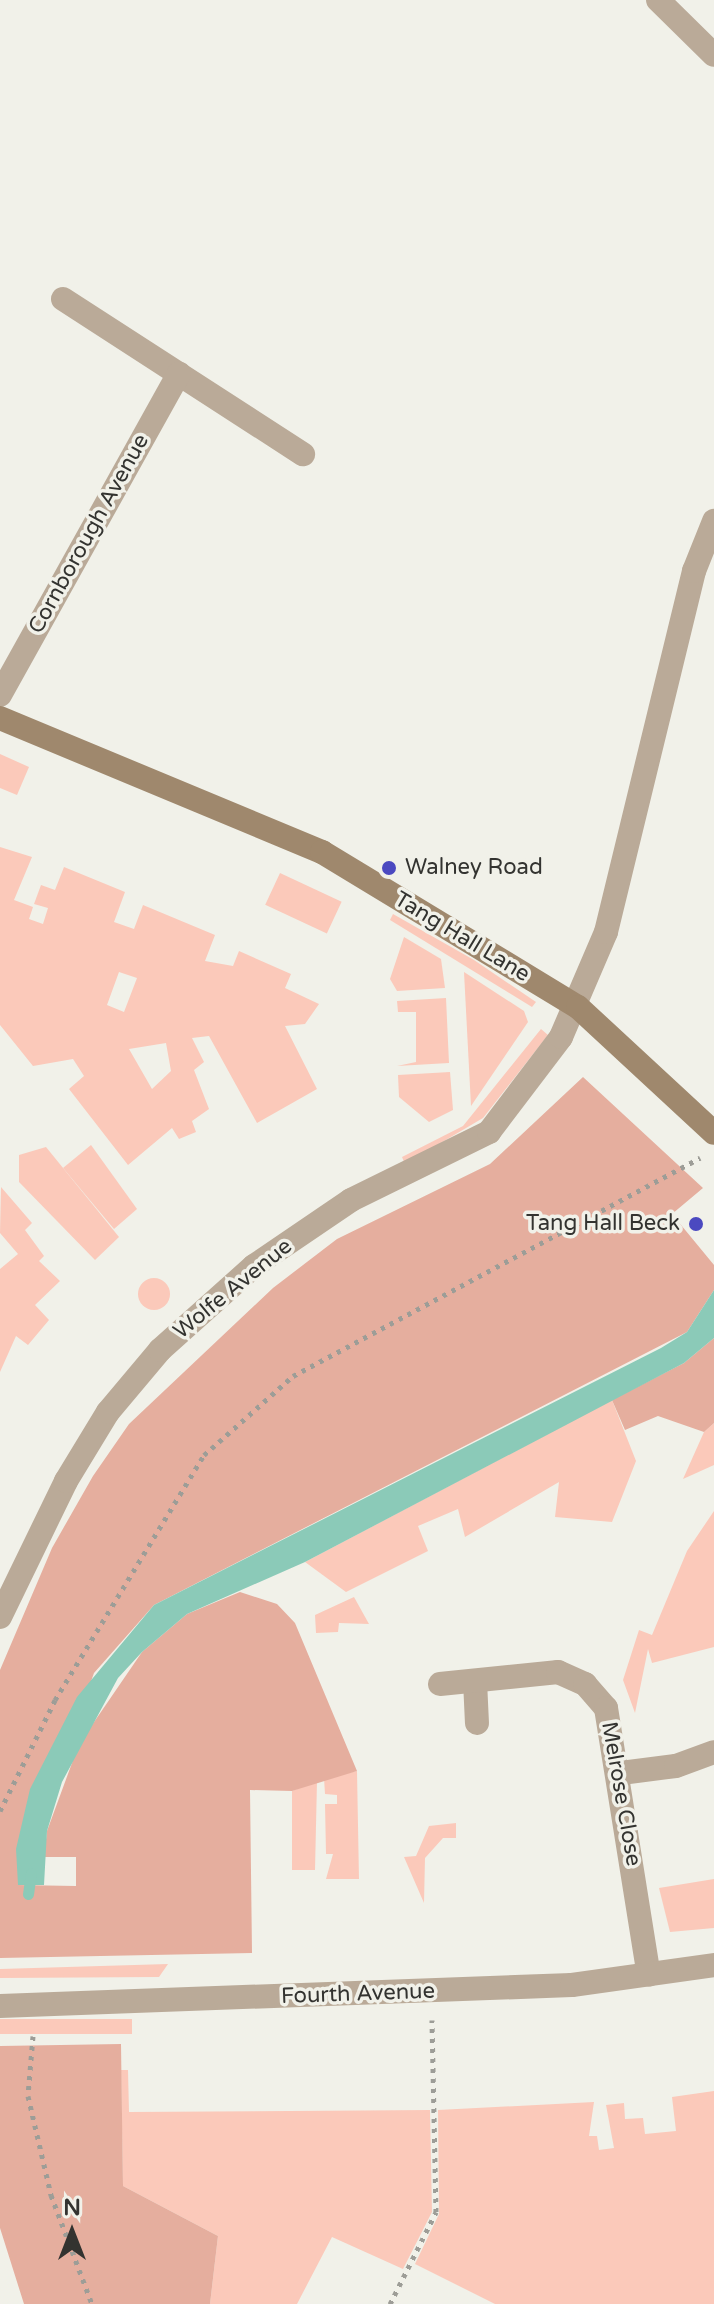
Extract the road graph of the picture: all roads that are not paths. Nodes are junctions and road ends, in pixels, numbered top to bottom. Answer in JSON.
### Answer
{"nodes":[{"id":1,"x":658,"y":0,"type":"edge"},
{"id":2,"x":714,"y":55,"type":"edge"},
{"id":3,"x":63,"y":299,"type":"dead end"},
{"id":4,"x":179,"y":374,"type":"junction"},
{"id":5,"x":303,"y":454,"type":"dead end"},
{"id":6,"x":714,"y":521,"type":"edge"},
{"id":7,"x":0,"y":695,"type":"edge"},
{"id":8,"x":0,"y":718,"type":"edge"},
{"id":9,"x":578,"y":1007,"type":"junction"},
{"id":10,"x":714,"y":1133,"type":"edge"},
{"id":11,"x":0,"y":1617,"type":"edge"},
{"id":12,"x":475,"y":1681,"type":"junction"},
{"id":13,"x":440,"y":1684,"type":"dead end"},
{"id":14,"x":477,"y":1723,"type":"dead end"},
{"id":15,"x":714,"y":1752,"type":"edge"},
{"id":16,"x":621,"y":1773,"type":"junction"},
{"id":17,"x":714,"y":1965,"type":"edge"},
{"id":18,"x":649,"y":1975,"type":"junction"},
{"id":19,"x":0,"y":2006,"type":"edge"}],
"edges":[{"from":1,"to":2,"type":"street"},
{"from":3,"to":4,"type":"street"},
{"from":4,"to":5,"type":"street"},
{"from":4,"to":7,"type":"street","name":"Cornborough Avenue"},
{"from":6,"to":9,"type":"street"},
{"from":8,"to":9,"type":"street","name":"Tang Hall Lane"},
{"from":9,"to":10,"type":"street","name":"Tang Hall Lane"},
{"from":9,"to":11,"type":"street","name":"Wolfe Avenue"},
{"from":12,"to":13,"type":"street","name":"Melrose Close"},
{"from":12,"to":14,"type":"street"},
{"from":12,"to":16,"type":"street","name":"Melrose Close"},
{"from":15,"to":16,"type":"street"},
{"from":16,"to":18,"type":"street","name":"Melrose Close"},
{"from":17,"to":18,"type":"street","name":"Fourth Avenue"},
{"from":18,"to":19,"type":"street","name":"Fourth Avenue"}]}
